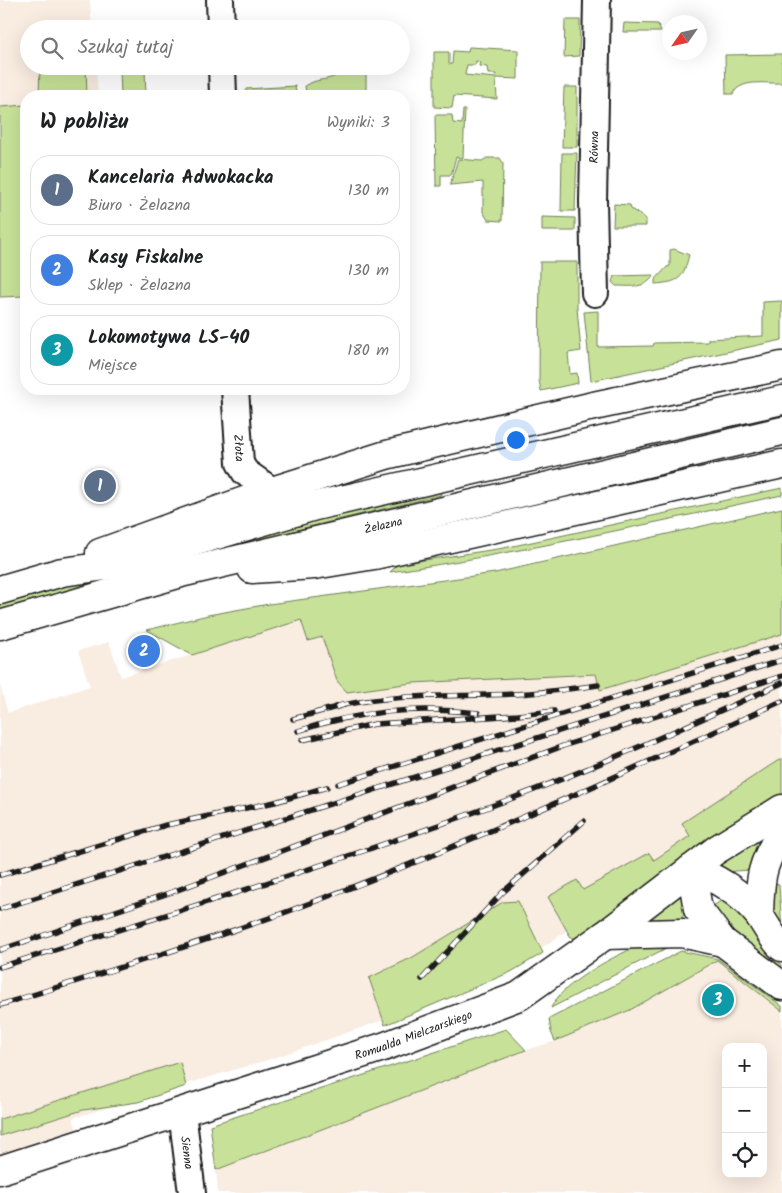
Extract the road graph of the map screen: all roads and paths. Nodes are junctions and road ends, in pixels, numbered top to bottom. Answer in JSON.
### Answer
{"nodes":[{"id":1,"x":220,"y":0,"type":"edge"},
{"id":2,"x":597,"y":0,"type":"edge"},
{"id":3,"x":221,"y":20,"type":"edge"},
{"id":4,"x":222,"y":75,"type":"edge"},
{"id":5,"x":223,"y":90,"type":"edge"},
{"id":6,"x":595,"y":293,"type":"dead end"},
{"id":7,"x":782,"y":366,"type":"edge"},
{"id":8,"x":235,"y":395,"type":"edge"},
{"id":9,"x":772,"y":401,"type":"edge"},
{"id":10,"x":776,"y":433,"type":"edge"},
{"id":11,"x":782,"y":464,"type":"edge"},
{"id":12,"x":272,"y":491,"type":"junction"},
{"id":13,"x":62,"y":572,"type":"junction"},
{"id":14,"x":181,"y":573,"type":"junction"},
{"id":15,"x":0,"y":590,"type":"edge"},
{"id":16,"x":0,"y":625,"type":"edge"},
{"id":17,"x":782,"y":809,"type":"edge"},
{"id":18,"x":782,"y":832,"type":"edge"},
{"id":19,"x":691,"y":869,"type":"junction"},
{"id":20,"x":759,"y":915,"type":"junction"},
{"id":21,"x":606,"y":935,"type":"junction"},
{"id":22,"x":723,"y":942,"type":"junction"},
{"id":23,"x":782,"y":948,"type":"edge"},
{"id":24,"x":782,"y":986,"type":"edge"},
{"id":25,"x":182,"y":1112,"type":"junction"},
{"id":26,"x":0,"y":1170,"type":"edge"},
{"id":27,"x":192,"y":1193,"type":"edge"}],
"edges":[{"from":1,"to":3,"type":"street"},
{"from":2,"to":6,"type":"street","name":"Równa"},
{"from":4,"to":5,"type":"street"},
{"from":7,"to":12,"type":"main road"},
{"from":8,"to":12,"type":"street","name":"Złota"},
{"from":9,"to":13,"type":"main road"},
{"from":10,"to":14,"type":"main road","name":"Żelazna"},
{"from":11,"to":14,"type":"main road"},
{"from":12,"to":13,"type":"main road"},
{"from":13,"to":15,"type":"main road"},
{"from":14,"to":16,"type":"main road","name":"Żelazna"},
{"from":17,"to":19,"type":"main road","name":"Romualda Mielczarskiego"},
{"from":18,"to":20,"type":"main road"},
{"from":19,"to":20,"type":"main road"},
{"from":19,"to":21,"type":"main road","name":"Romualda Mielczarskiego"},
{"from":19,"to":22,"type":"main road"},
{"from":20,"to":23,"type":"main road"},
{"from":21,"to":22,"type":"main road"},
{"from":21,"to":25,"type":"main road","name":"Romualda Mielczarskiego"},
{"from":22,"to":24,"type":"main road"},
{"from":25,"to":26,"type":"main road","name":"Romualda Mielczarskiego"},
{"from":25,"to":27,"type":"street","name":"Sienna"}]}
